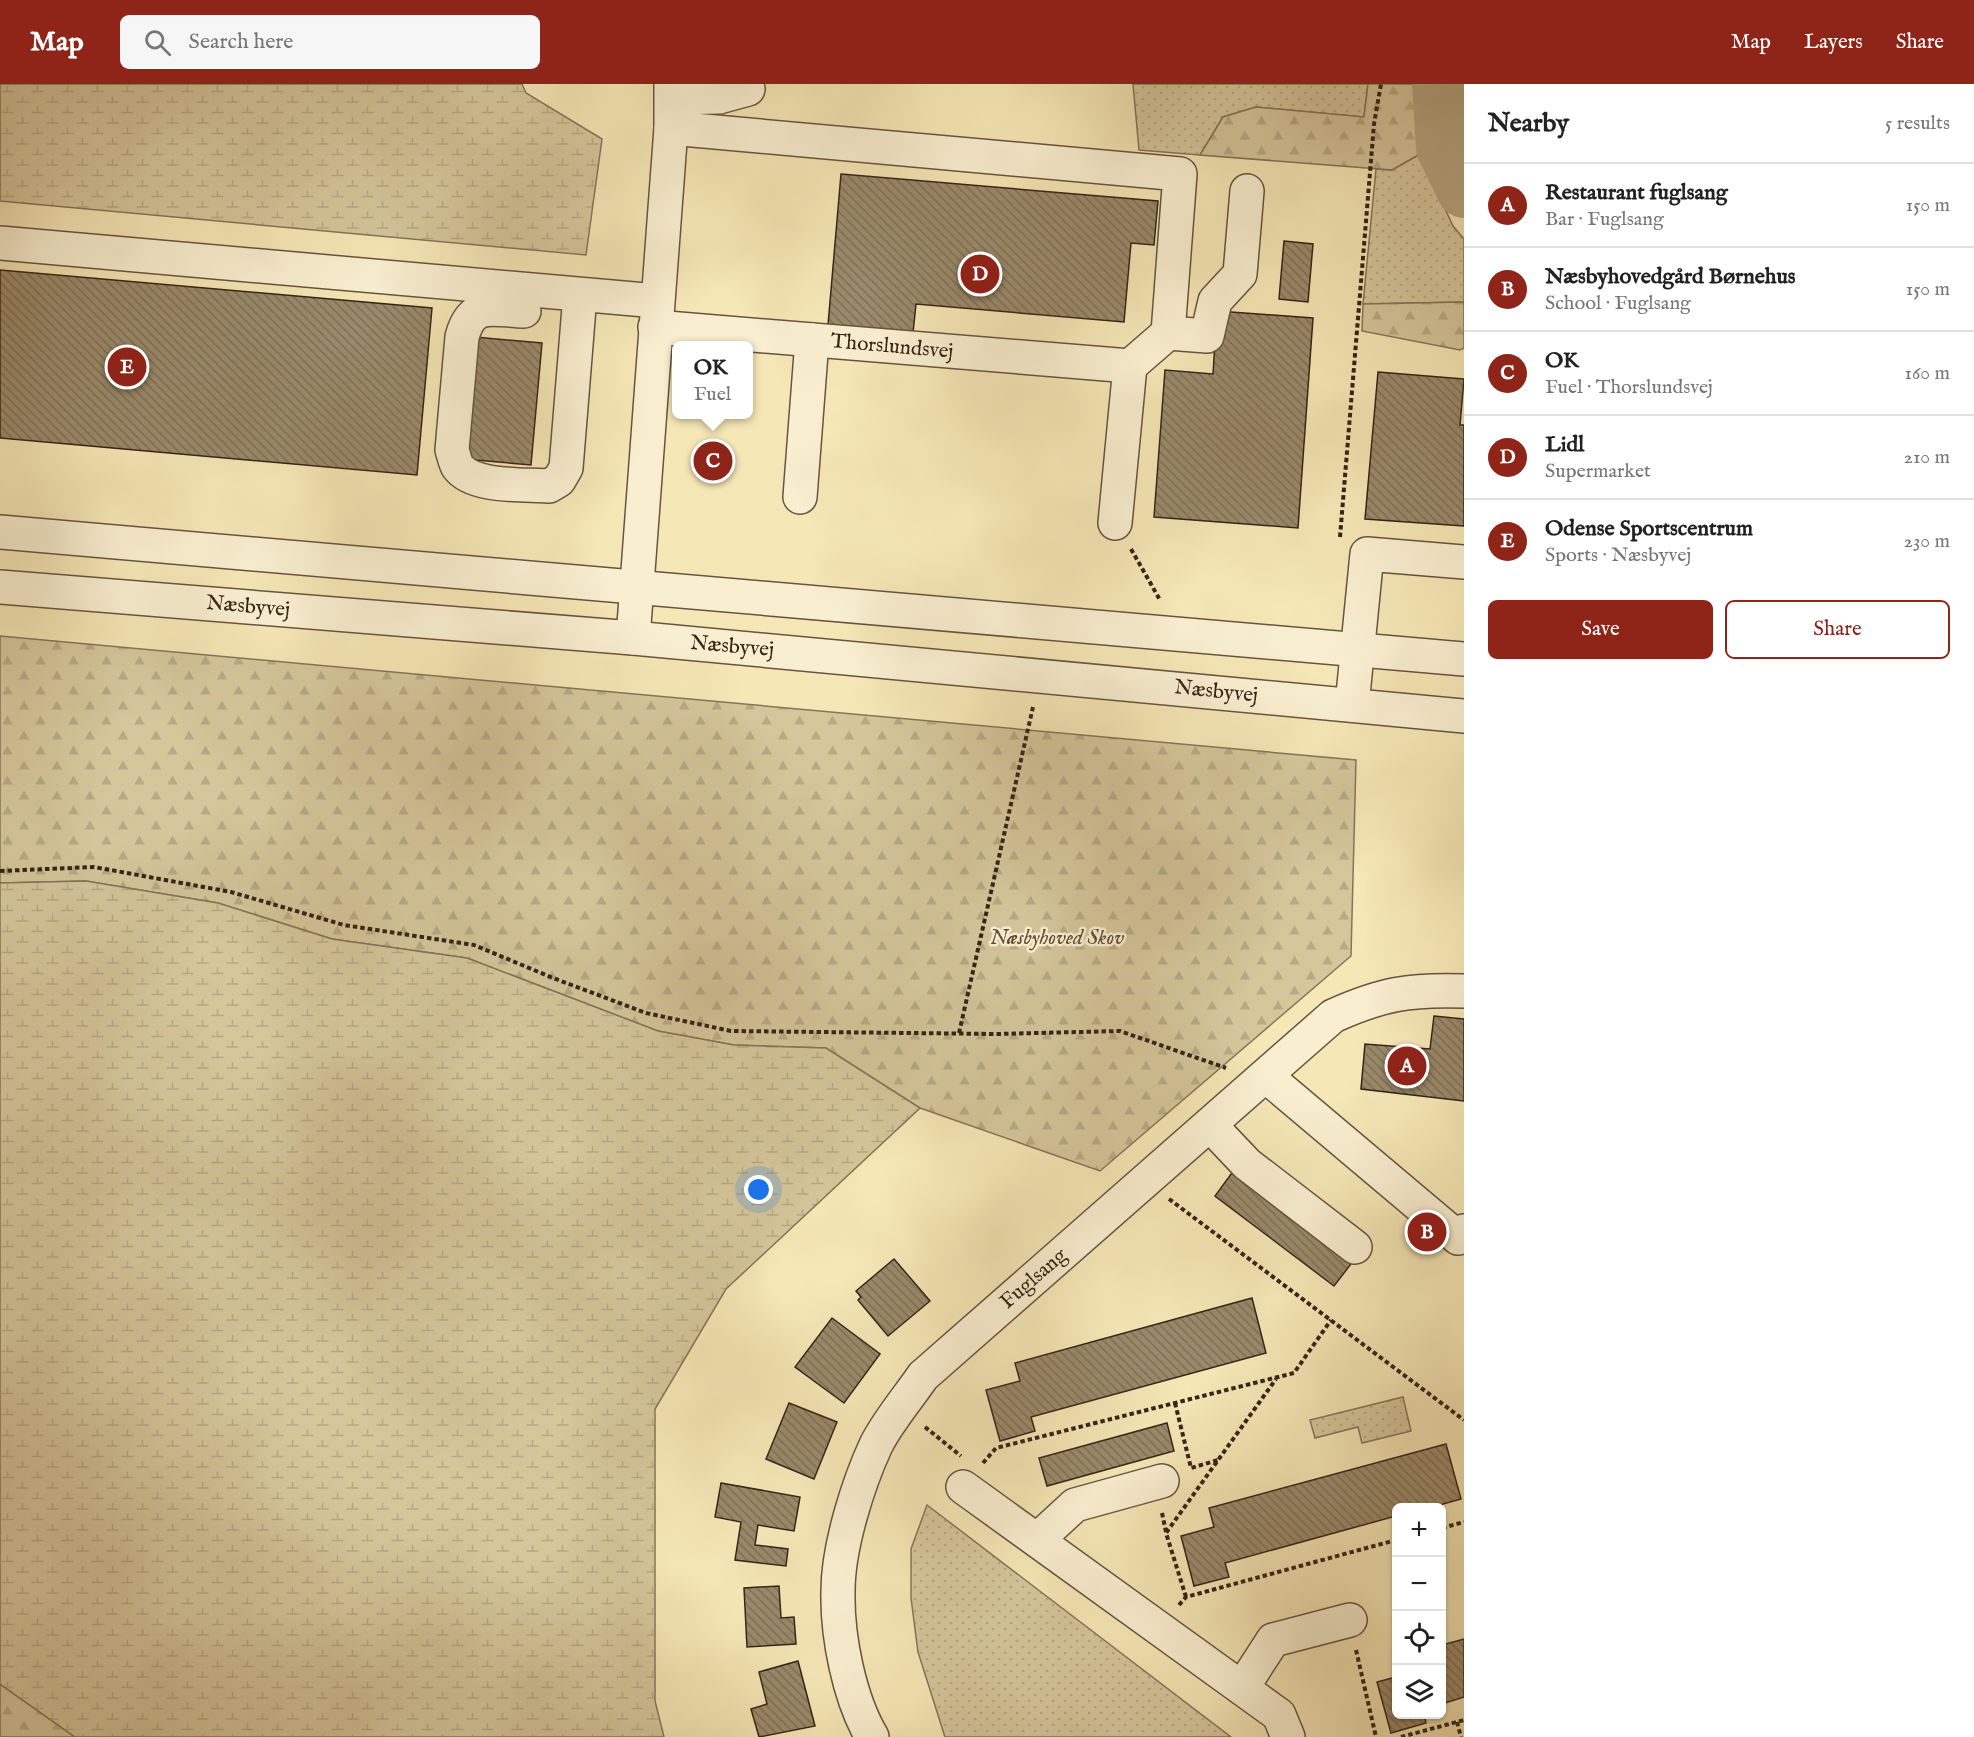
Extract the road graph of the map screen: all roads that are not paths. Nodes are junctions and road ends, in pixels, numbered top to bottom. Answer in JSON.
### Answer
{"nodes":[{"id":1,"x":747,"y":86,"type":"edge"},
{"id":2,"x":671,"y":103,"type":"edge"},
{"id":3,"x":1247,"y":191,"type":"dead end"},
{"id":4,"x":0,"y":243,"type":"edge"},
{"id":5,"x":579,"y":305,"type":"junction"},
{"id":6,"x":656,"y":314,"type":"junction"},
{"id":7,"x":1168,"y":333,"type":"junction"},
{"id":8,"x":812,"y":340,"type":"junction"},
{"id":9,"x":1130,"y":366,"type":"junction"},
{"id":10,"x":800,"y":497,"type":"dead end"},
{"id":11,"x":1115,"y":523,"type":"road end"},
{"id":12,"x":0,"y":532,"type":"edge"},
{"id":13,"x":1464,"y":562,"type":"edge"},
{"id":14,"x":637,"y":585,"type":"junction"},
{"id":15,"x":0,"y":587,"type":"edge"},
{"id":16,"x":633,"y":638,"type":"junction"},
{"id":17,"x":1357,"y":650,"type":"junction"},
{"id":18,"x":1464,"y":659,"type":"edge"},
{"id":19,"x":1464,"y":703,"type":"edge"},
{"id":20,"x":1353,"y":705,"type":"junction"},
{"id":21,"x":1430,"y":713,"type":"junction"},
{"id":22,"x":1464,"y":716,"type":"edge"},
{"id":23,"x":1464,"y":991,"type":"edge"},
{"id":24,"x":1260,"y":1081,"type":"junction"},
{"id":25,"x":1210,"y":1125,"type":"junction"},
{"id":26,"x":1464,"y":1231,"type":"edge"},
{"id":27,"x":1355,"y":1247,"type":"dead end"},
{"id":28,"x":971,"y":1478,"type":"road end"},
{"id":29,"x":1162,"y":1481,"type":"dead end"},
{"id":30,"x":1037,"y":1540,"type":"junction"},
{"id":31,"x":1350,"y":1620,"type":"road end"},
{"id":32,"x":1242,"y":1688,"type":"junction"},
{"id":33,"x":872,"y":1737,"type":"edge"},
{"id":34,"x":1288,"y":1737,"type":"edge"}],
"edges":[{"from":1,"to":2,"type":"street"},
{"from":2,"to":6,"type":"street"},
{"from":2,"to":7,"type":"street"},
{"from":3,"to":7,"type":"street"},
{"from":4,"to":5,"type":"street"},
{"from":5,"to":5,"type":"street"},
{"from":5,"to":6,"type":"street","name":"Thorslundsvej"},
{"from":6,"to":8,"type":"street","name":"Thorslundsvej"},
{"from":6,"to":14,"type":"street"},
{"from":7,"to":9,"type":"street"},
{"from":8,"to":9,"type":"street","name":"Thorslundsvej"},
{"from":8,"to":10,"type":"street"},
{"from":9,"to":11,"type":"street"},
{"from":12,"to":14,"type":"street"},
{"from":13,"to":17,"type":"street"},
{"from":14,"to":16,"type":"street"},
{"from":14,"to":17,"type":"street"},
{"from":15,"to":16,"type":"street","name":"Næsbyvej"},
{"from":16,"to":20,"type":"street","name":"Næsbyvej"},
{"from":17,"to":18,"type":"street"},
{"from":17,"to":20,"type":"street"},
{"from":19,"to":21,"type":"street"},
{"from":20,"to":21,"type":"street","name":"Næsbyvej"},
{"from":21,"to":22,"type":"street","name":"Næsbyvej"},
{"from":23,"to":24,"type":"street","name":"Fuglsang"},
{"from":24,"to":25,"type":"street","name":"Fuglsang"},
{"from":24,"to":26,"type":"street"},
{"from":25,"to":27,"type":"street"},
{"from":25,"to":33,"type":"street","name":"Fuglsang"},
{"from":28,"to":30,"type":"street"},
{"from":29,"to":30,"type":"street"},
{"from":30,"to":32,"type":"street"},
{"from":31,"to":32,"type":"street"},
{"from":32,"to":34,"type":"street"}]}
